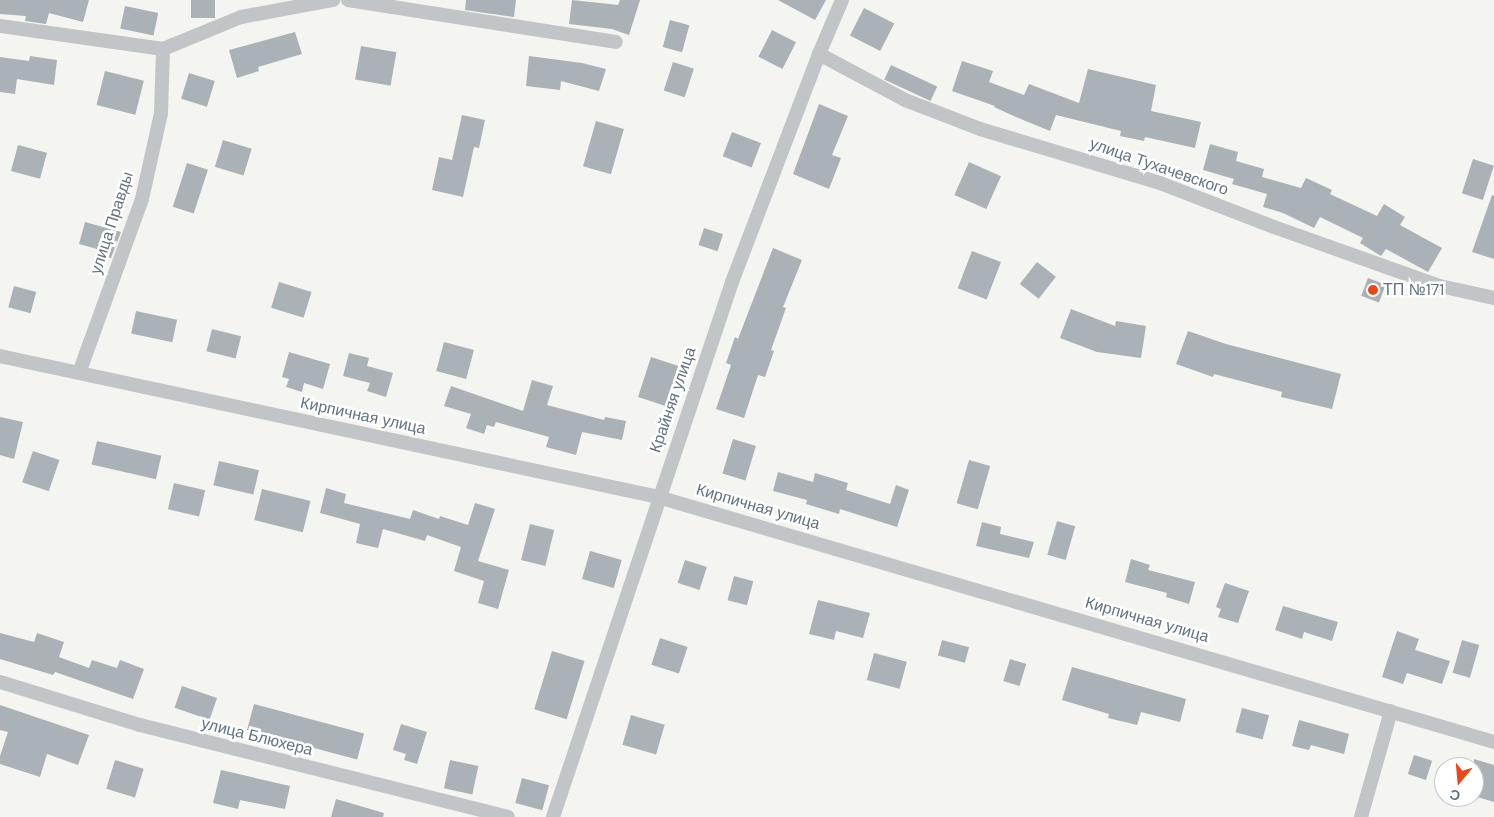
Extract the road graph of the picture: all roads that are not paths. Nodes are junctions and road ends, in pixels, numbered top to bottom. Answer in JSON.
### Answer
{"nodes":[{"id":1,"x":333,"y":0,"type":"edge"},
{"id":2,"x":348,"y":0,"type":"edge"},
{"id":3,"x":842,"y":0,"type":"edge"},
{"id":4,"x":0,"y":26,"type":"edge"},
{"id":5,"x":616,"y":42,"type":"dead end"},
{"id":6,"x":163,"y":50,"type":"junction"},
{"id":7,"x":819,"y":54,"type":"junction"},
{"id":8,"x":1494,"y":298,"type":"edge"},
{"id":9,"x":0,"y":356,"type":"edge"},
{"id":10,"x":79,"y":373,"type":"junction"},
{"id":11,"x":658,"y":497,"type":"junction"},
{"id":12,"x":0,"y":682,"type":"edge"},
{"id":13,"x":1391,"y":711,"type":"junction"},
{"id":14,"x":1494,"y":742,"type":"edge"},
{"id":15,"x":508,"y":817,"type":"edge"},
{"id":16,"x":553,"y":817,"type":"edge"},
{"id":17,"x":1361,"y":817,"type":"edge"}],
"edges":[{"from":1,"to":6,"type":"street"},
{"from":2,"to":5,"type":"street"},
{"from":3,"to":7,"type":"street","name":"Крайняя улица"},
{"from":4,"to":6,"type":"street"},
{"from":6,"to":10,"type":"street","name":"улица Правды"},
{"from":7,"to":8,"type":"street","name":"улица Тухачевского"},
{"from":7,"to":11,"type":"street","name":"Крайняя улица"},
{"from":9,"to":10,"type":"street","name":"Кирпичная улица"},
{"from":10,"to":11,"type":"street","name":"Кирпичная улица"},
{"from":11,"to":13,"type":"street","name":"Кирпичная улица"},
{"from":11,"to":16,"type":"street","name":"Крайняя улица"},
{"from":12,"to":15,"type":"street","name":"улица Блюхера"},
{"from":13,"to":14,"type":"street","name":"Кирпичная улица"},
{"from":13,"to":17,"type":"street"}]}
